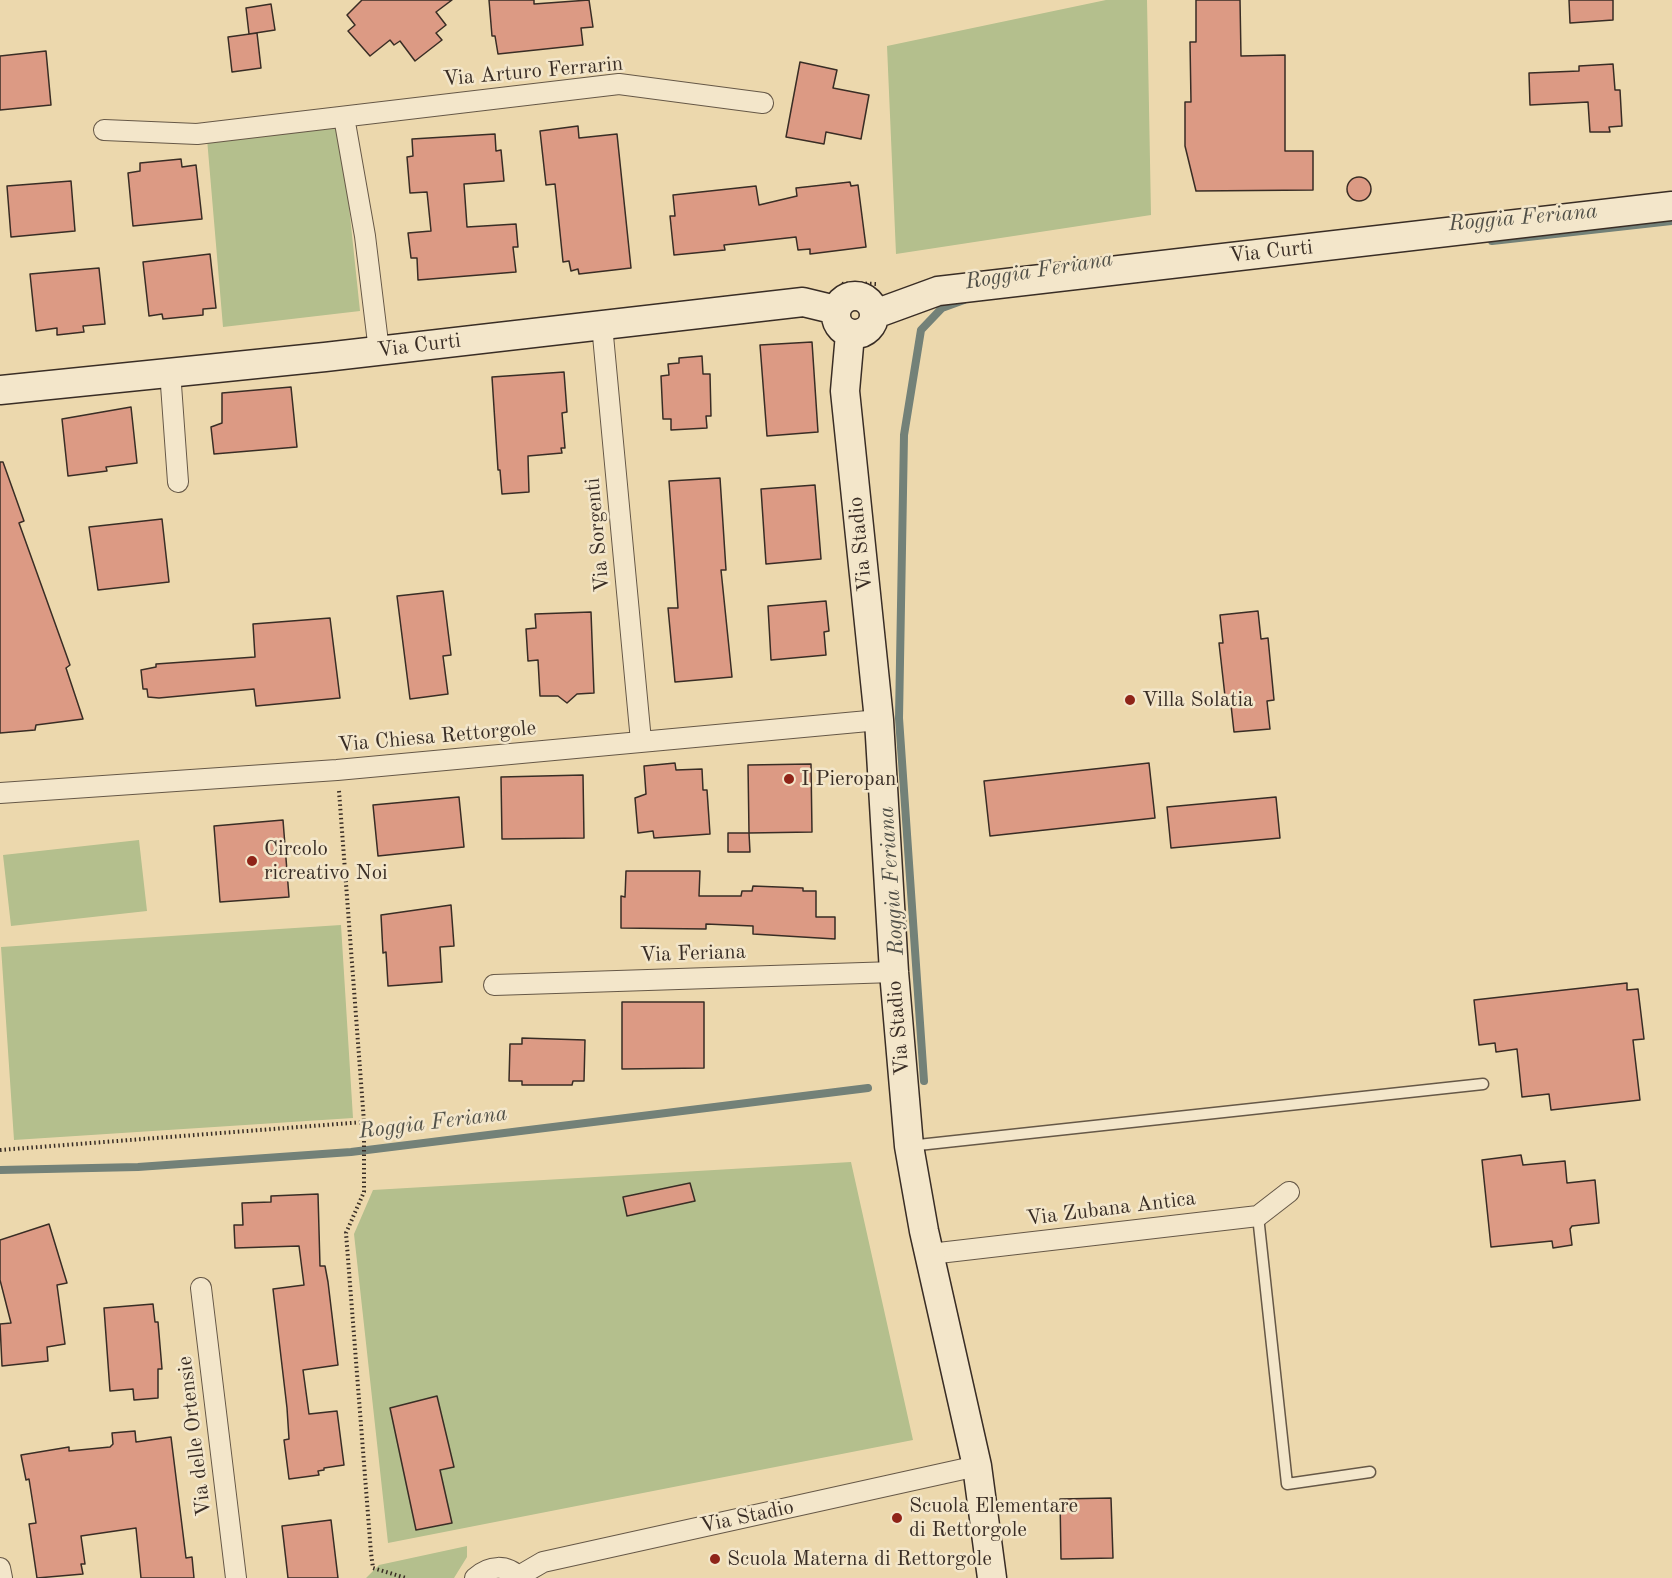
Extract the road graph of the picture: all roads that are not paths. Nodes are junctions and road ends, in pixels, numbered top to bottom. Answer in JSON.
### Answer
{"nodes":[{"id":1,"x":763,"y":103,"type":"dead end"},
{"id":2,"x":344,"y":117,"type":"junction"},
{"id":3,"x":104,"y":130,"type":"dead end"},
{"id":4,"x":1672,"y":206,"type":"edge"},
{"id":5,"x":843,"y":322,"type":"junction"},
{"id":6,"x":603,"y":325,"type":"junction"},
{"id":7,"x":379,"y":351,"type":"junction"},
{"id":8,"x":170,"y":371,"type":"junction"},
{"id":9,"x":0,"y":390,"type":"edge"},
{"id":10,"x":178,"y":482,"type":"dead end"},
{"id":11,"x":879,"y":720,"type":"junction"},
{"id":12,"x":641,"y":741,"type":"junction"},
{"id":13,"x":0,"y":793,"type":"edge"},
{"id":14,"x":894,"y":972,"type":"junction"},
{"id":15,"x":494,"y":985,"type":"dead end"},
{"id":16,"x":1483,"y":1084,"type":"dead end"},
{"id":17,"x":909,"y":1146,"type":"junction"},
{"id":18,"x":1289,"y":1192,"type":"dead end"},
{"id":19,"x":1258,"y":1216,"type":"junction"},
{"id":20,"x":930,"y":1254,"type":"junction"},
{"id":21,"x":201,"y":1288,"type":"dead end"},
{"id":22,"x":977,"y":1466,"type":"junction"},
{"id":23,"x":1370,"y":1472,"type":"dead end"},
{"id":24,"x":0,"y":1568,"type":"edge"},
{"id":25,"x":520,"y":1577,"type":"edge"},
{"id":26,"x":2,"y":1578,"type":"edge"},
{"id":27,"x":236,"y":1578,"type":"edge"},
{"id":28,"x":475,"y":1578,"type":"edge"},
{"id":29,"x":992,"y":1578,"type":"edge"}],
"edges":[{"from":1,"to":2,"type":"street","name":"Via Arturo Ferrarin"},
{"from":2,"to":3,"type":"street","name":"Via Arturo Ferrarin"},
{"from":2,"to":7,"type":"street"},
{"from":4,"to":5,"type":"street","name":"Via Curti"},
{"from":5,"to":6,"type":"street","name":"Via Curti"},
{"from":5,"to":11,"type":"street","name":"Via Stadio"},
{"from":6,"to":7,"type":"street","name":"Via Curti"},
{"from":6,"to":12,"type":"street","name":"Via Sorgenti"},
{"from":7,"to":8,"type":"street","name":"Via Curti"},
{"from":8,"to":9,"type":"street","name":"Via Curti"},
{"from":8,"to":10,"type":"street"},
{"from":11,"to":12,"type":"street","name":"Via Chiesa Rettorgole"},
{"from":11,"to":14,"type":"street","name":"Via Stadio"},
{"from":12,"to":13,"type":"street","name":"Via Chiesa Rettorgole"},
{"from":14,"to":15,"type":"street","name":"Via Feriana"},
{"from":14,"to":17,"type":"street","name":"Via Stadio"},
{"from":16,"to":17,"type":"lane"},
{"from":17,"to":20,"type":"street","name":"Via Stadio"},
{"from":18,"to":19,"type":"street"},
{"from":19,"to":20,"type":"street","name":"Via Zubana Antica"},
{"from":19,"to":23,"type":"lane"},
{"from":20,"to":22,"type":"street","name":"Via Stadio"},
{"from":21,"to":27,"type":"street","name":"Via delle Ortensie"},
{"from":22,"to":25,"type":"street","name":"Via Stadio"},
{"from":22,"to":29,"type":"street","name":"Via Stadio"},
{"from":24,"to":26,"type":"street"},
{"from":25,"to":28,"type":"street","name":"Via Stadio"}]}
